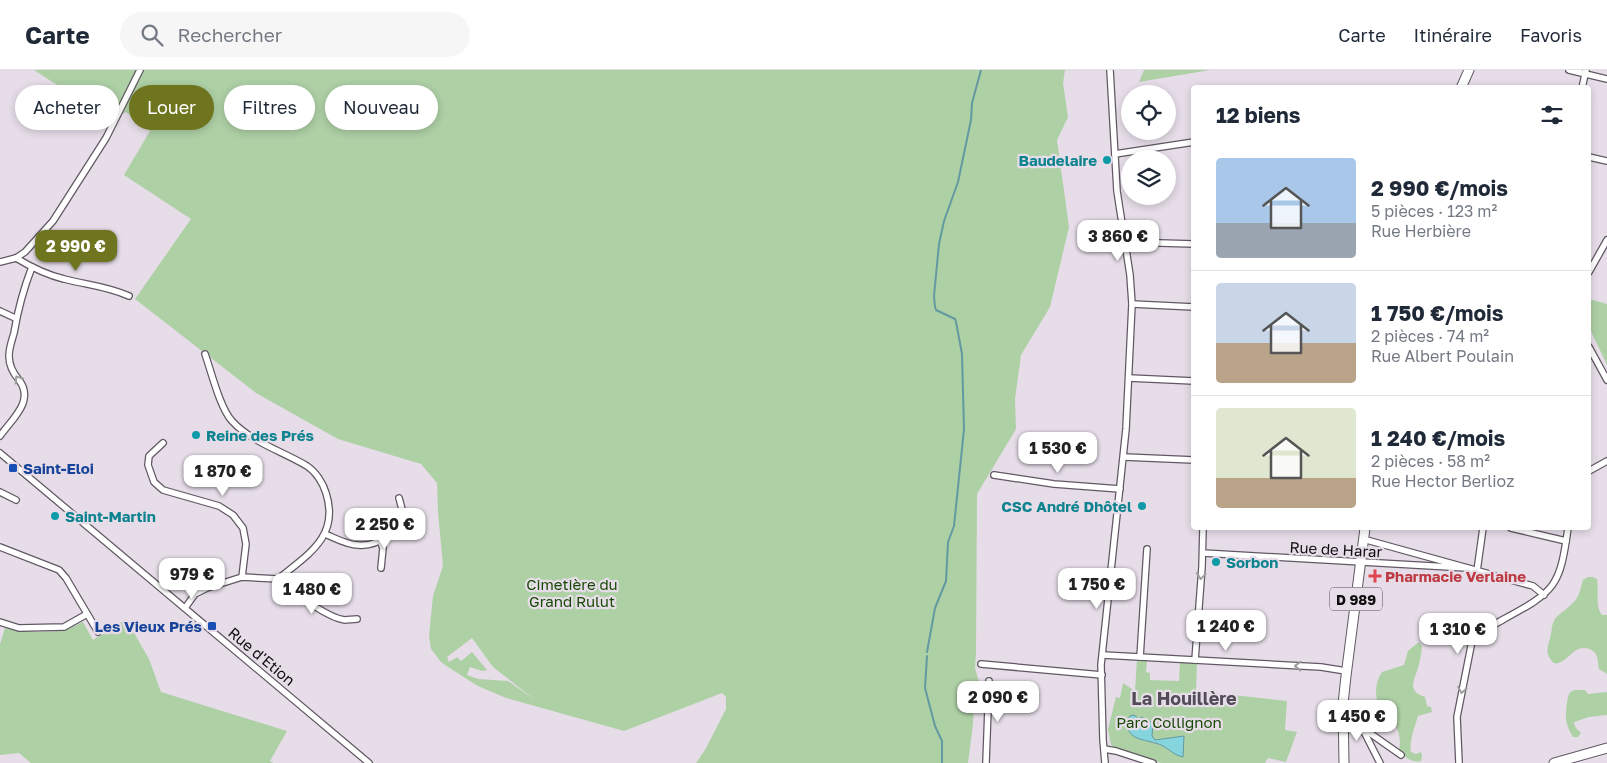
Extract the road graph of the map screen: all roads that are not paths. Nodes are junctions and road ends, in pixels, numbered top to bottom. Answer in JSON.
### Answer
{"nodes":[{"id":1,"x":140,"y":70,"type":"edge"},
{"id":2,"x":1110,"y":70,"type":"edge"},
{"id":3,"x":1469,"y":70,"type":"edge"},
{"id":4,"x":1569,"y":70,"type":"edge"},
{"id":5,"x":1585,"y":72,"type":"edge"},
{"id":6,"x":1606,"y":79,"type":"edge"},
{"id":7,"x":1462,"y":85,"type":"edge"},
{"id":8,"x":1583,"y":85,"type":"edge"},
{"id":9,"x":1191,"y":142,"type":"edge"},
{"id":10,"x":1115,"y":154,"type":"junction"},
{"id":11,"x":1591,"y":157,"type":"edge"},
{"id":12,"x":1607,"y":161,"type":"edge"},
{"id":13,"x":1607,"y":240,"type":"edge"},
{"id":14,"x":1126,"y":242,"type":"junction"},
{"id":15,"x":1191,"y":244,"type":"edge"},
{"id":16,"x":16,"y":258,"type":"junction"},
{"id":17,"x":0,"y":262,"type":"edge"},
{"id":18,"x":32,"y":267,"type":"junction"},
{"id":19,"x":1591,"y":268,"type":"edge"},
{"id":20,"x":129,"y":296,"type":"dead end"},
{"id":21,"x":1132,"y":304,"type":"junction"},
{"id":22,"x":1191,"y":307,"type":"edge"},
{"id":23,"x":0,"y":311,"type":"edge"},
{"id":24,"x":15,"y":318,"type":"junction"},
{"id":25,"x":1591,"y":351,"type":"edge"},
{"id":26,"x":205,"y":354,"type":"dead end"},
{"id":27,"x":1130,"y":378,"type":"junction"},
{"id":28,"x":1607,"y":380,"type":"edge"},
{"id":29,"x":1191,"y":381,"type":"edge"},
{"id":30,"x":0,"y":436,"type":"edge"},
{"id":31,"x":163,"y":443,"type":"dead end"},
{"id":32,"x":0,"y":453,"type":"edge"},
{"id":33,"x":1124,"y":457,"type":"junction"},
{"id":34,"x":1191,"y":460,"type":"edge"},
{"id":35,"x":1607,"y":461,"type":"edge"},
{"id":36,"x":1591,"y":470,"type":"edge"},
{"id":37,"x":994,"y":476,"type":"dead end"},
{"id":38,"x":1120,"y":489,"type":"junction"},
{"id":39,"x":0,"y":492,"type":"edge"},
{"id":40,"x":399,"y":498,"type":"dead end"},
{"id":41,"x":16,"y":500,"type":"dead end"},
{"id":42,"x":1203,"y":530,"type":"edge"},
{"id":43,"x":1366,"y":530,"type":"edge"},
{"id":44,"x":1483,"y":530,"type":"edge"},
{"id":45,"x":1519,"y":530,"type":"edge"},
{"id":46,"x":1568,"y":530,"type":"edge"},
{"id":47,"x":325,"y":534,"type":"junction"},
{"id":48,"x":1364,"y":538,"type":"junction"},
{"id":49,"x":380,"y":541,"type":"junction"},
{"id":50,"x":1566,"y":541,"type":"junction"},
{"id":51,"x":0,"y":547,"type":"edge"},
{"id":52,"x":1147,"y":549,"type":"dead end"},
{"id":53,"x":1203,"y":553,"type":"junction"},
{"id":54,"x":1361,"y":563,"type":"junction"},
{"id":55,"x":381,"y":568,"type":"dead end"},
{"id":56,"x":1467,"y":568,"type":"junction"},
{"id":57,"x":1477,"y":570,"type":"junction"},
{"id":58,"x":242,"y":577,"type":"junction"},
{"id":59,"x":278,"y":579,"type":"junction"},
{"id":60,"x":1544,"y":595,"type":"junction"},
{"id":61,"x":185,"y":608,"type":"junction"},
{"id":62,"x":87,"y":614,"type":"junction"},
{"id":63,"x":357,"y":619,"type":"dead end"},
{"id":64,"x":0,"y":622,"type":"edge"},
{"id":65,"x":98,"y":632,"type":"dead end"},
{"id":66,"x":1103,"y":655,"type":"junction"},
{"id":67,"x":1140,"y":658,"type":"junction"},
{"id":68,"x":1195,"y":660,"type":"junction"},
{"id":69,"x":981,"y":664,"type":"dead end"},
{"id":70,"x":1346,"y":671,"type":"junction"},
{"id":71,"x":1102,"y":675,"type":"junction"},
{"id":72,"x":989,"y":681,"type":"dead end"},
{"id":73,"x":1343,"y":710,"type":"junction"},
{"id":74,"x":1361,"y":726,"type":"junction"},
{"id":75,"x":1607,"y":748,"type":"edge"},
{"id":76,"x":1104,"y":749,"type":"junction"},
{"id":77,"x":1401,"y":756,"type":"dead end"},
{"id":78,"x":370,"y":763,"type":"edge"},
{"id":79,"x":986,"y":763,"type":"edge"},
{"id":80,"x":1105,"y":763,"type":"edge"},
{"id":81,"x":1154,"y":763,"type":"edge"},
{"id":82,"x":1344,"y":763,"type":"edge"},
{"id":83,"x":1380,"y":763,"type":"edge"},
{"id":84,"x":1459,"y":763,"type":"edge"},
{"id":85,"x":1554,"y":763,"type":"edge"}],
"edges":[{"from":1,"to":16,"type":"street"},
{"from":2,"to":10,"type":"street"},
{"from":3,"to":7,"type":"main road"},
{"from":4,"to":5,"type":"street"},
{"from":5,"to":6,"type":"street"},
{"from":5,"to":8,"type":"street"},
{"from":9,"to":10,"type":"street"},
{"from":10,"to":14,"type":"street"},
{"from":11,"to":12,"type":"street"},
{"from":13,"to":19,"type":"street"},
{"from":14,"to":15,"type":"street"},
{"from":14,"to":21,"type":"street"},
{"from":16,"to":17,"type":"street"},
{"from":16,"to":18,"type":"street"},
{"from":18,"to":20,"type":"street"},
{"from":18,"to":24,"type":"street"},
{"from":21,"to":22,"type":"street"},
{"from":21,"to":27,"type":"street"},
{"from":23,"to":24,"type":"street"},
{"from":30,"to":24,"type":"street","one_way":true},
{"from":25,"to":28,"type":"street"},
{"from":26,"to":47,"type":"street"},
{"from":27,"to":29,"type":"street"},
{"from":27,"to":33,"type":"street"},
{"from":31,"to":58,"type":"street"},
{"from":32,"to":61,"type":"street","name":"Rue d'Etion"},
{"from":33,"to":34,"type":"street"},
{"from":33,"to":38,"type":"street"},
{"from":35,"to":36,"type":"street"},
{"from":37,"to":38,"type":"street"},
{"from":38,"to":66,"type":"street"},
{"from":39,"to":41,"type":"street"},
{"from":40,"to":49,"type":"street"},
{"from":42,"to":53,"type":"street"},
{"from":43,"to":48,"type":"main road","number":"D 989"},
{"from":44,"to":57,"type":"street"},
{"from":45,"to":50,"type":"street"},
{"from":46,"to":50,"type":"street"},
{"from":47,"to":49,"type":"street"},
{"from":47,"to":59,"type":"street"},
{"from":48,"to":54,"type":"main road","number":"D 989"},
{"from":48,"to":56,"type":"street"},
{"from":49,"to":55,"type":"street"},
{"from":50,"to":60,"type":"street"},
{"from":51,"to":62,"type":"street"},
{"from":52,"to":67,"type":"street"},
{"from":53,"to":54,"type":"street","name":"Rue de Harar"},
{"from":53,"to":68,"type":"street","one_way":true},
{"from":54,"to":56,"type":"street","name":"Rue de Harar"},
{"from":54,"to":70,"type":"main road","number":"D 989"},
{"from":56,"to":57,"type":"street"},
{"from":57,"to":60,"type":"street"},
{"from":58,"to":59,"type":"street"},
{"from":58,"to":61,"type":"street"},
{"from":59,"to":63,"type":"street"},
{"from":60,"to":84,"type":"street","one_way":true},
{"from":61,"to":78,"type":"street","name":"Rue d'Etion"},
{"from":62,"to":64,"type":"street"},
{"from":62,"to":65,"type":"street"},
{"from":66,"to":67,"type":"street"},
{"from":66,"to":71,"type":"street"},
{"from":67,"to":68,"type":"street"},
{"from":70,"to":68,"type":"street","one_way":true},
{"from":69,"to":71,"type":"street"},
{"from":70,"to":73,"type":"main road","number":"D 989"},
{"from":71,"to":76,"type":"street"},
{"from":72,"to":79,"type":"street"},
{"from":73,"to":74,"type":"street"},
{"from":73,"to":82,"type":"main road","number":"D 989"},
{"from":74,"to":77,"type":"street"},
{"from":74,"to":83,"type":"street"},
{"from":75,"to":85,"type":"main road"},
{"from":76,"to":80,"type":"street"},
{"from":76,"to":81,"type":"street"}]}
